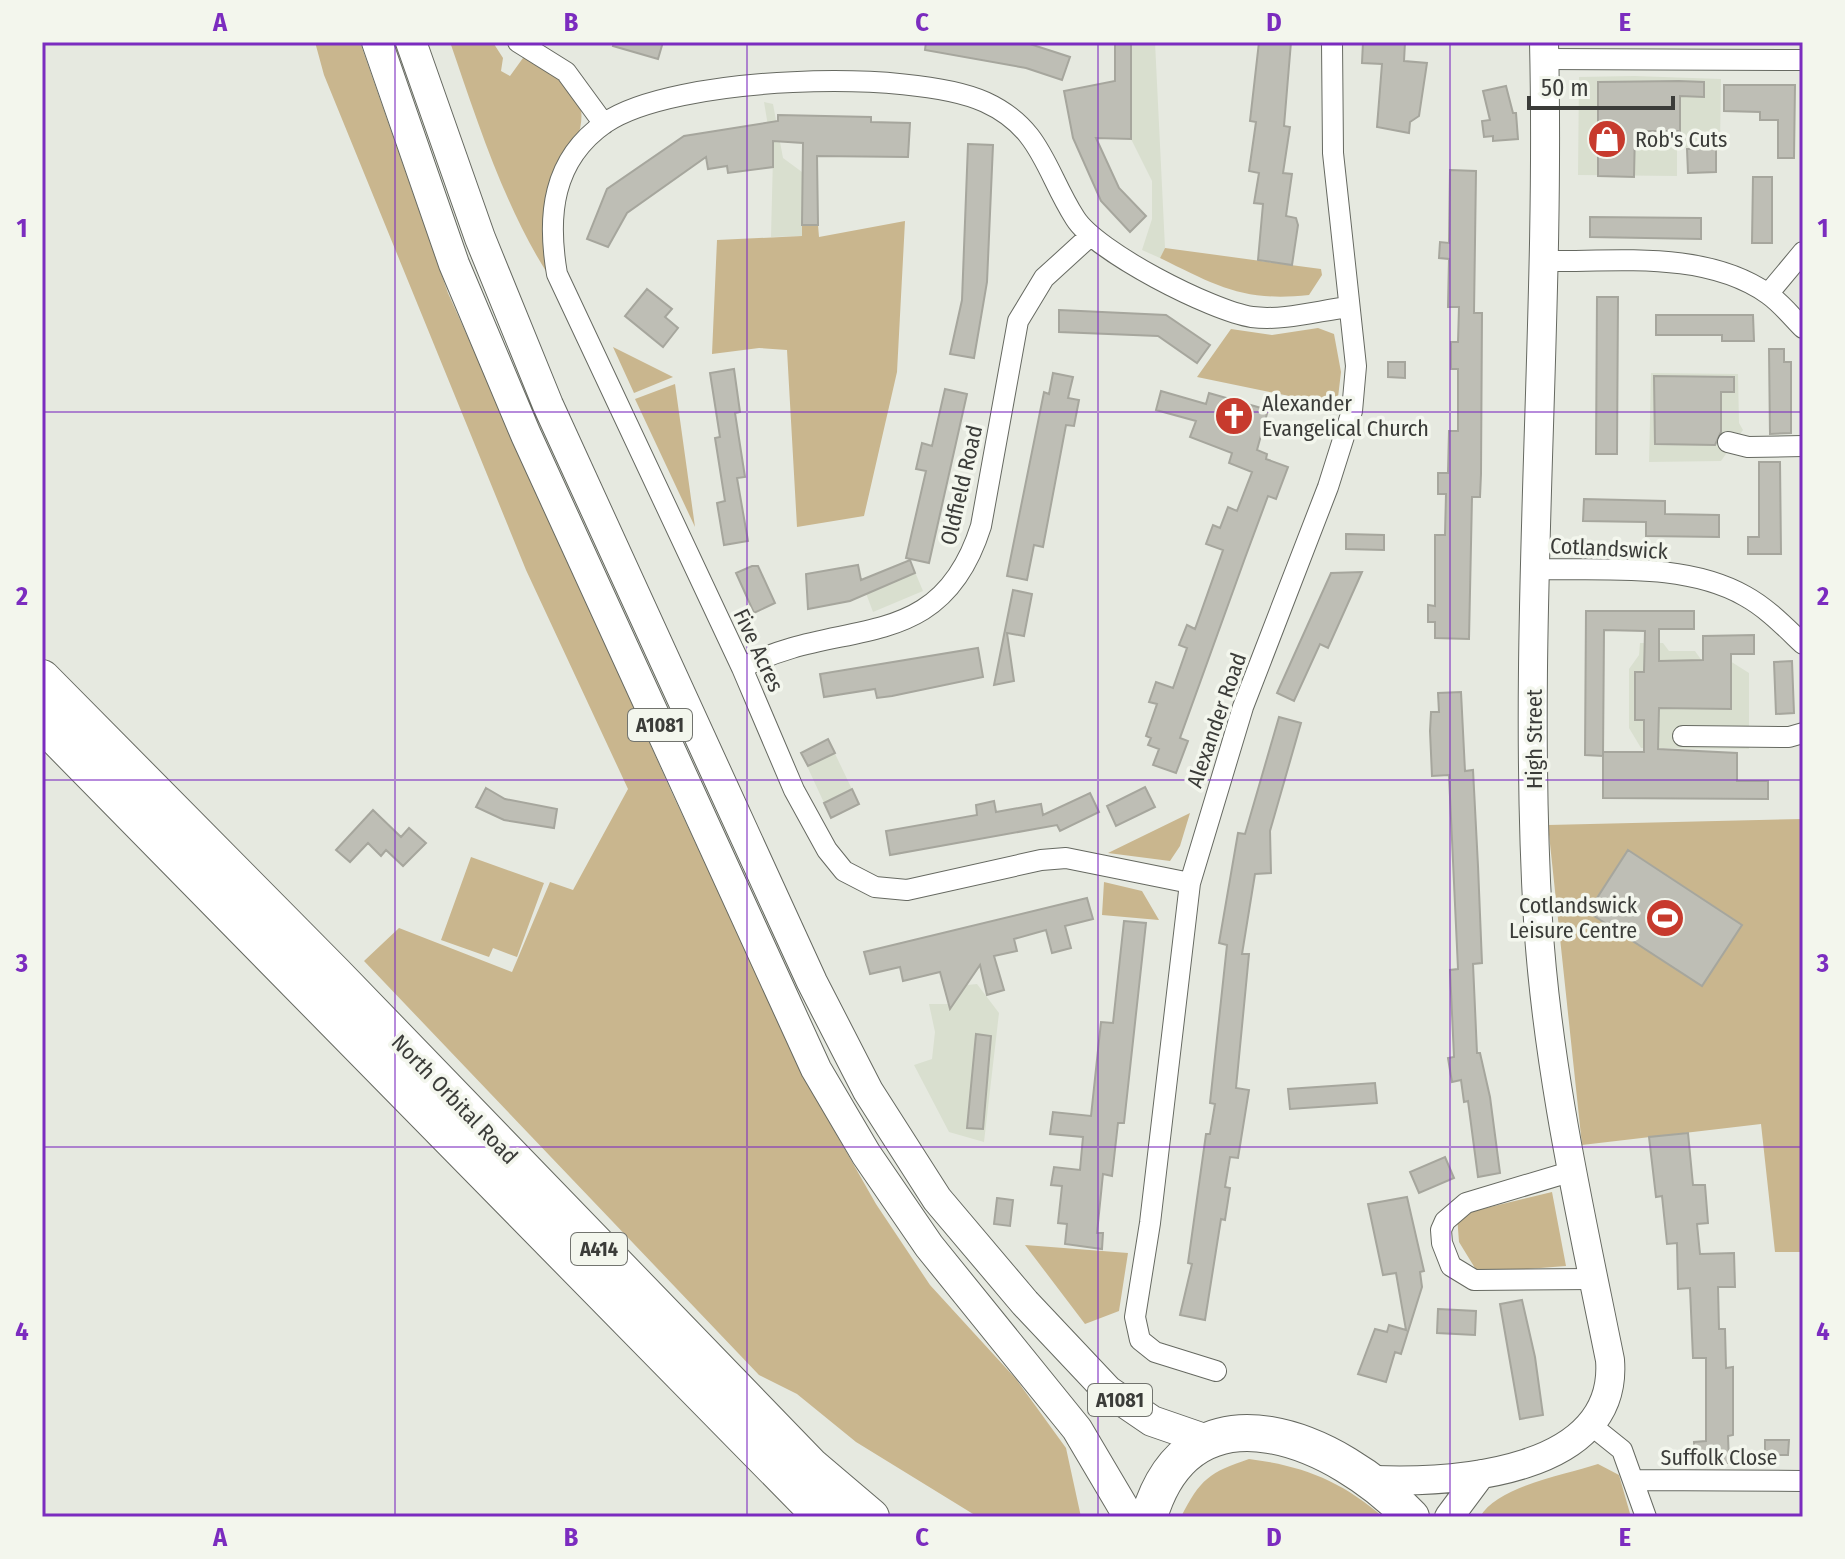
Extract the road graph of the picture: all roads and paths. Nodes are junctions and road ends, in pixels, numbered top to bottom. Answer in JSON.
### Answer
{"nodes":[{"id":1,"x":377,"y":42,"type":"edge"},
{"id":2,"x":411,"y":42,"type":"edge"},
{"id":3,"x":518,"y":42,"type":"edge"},
{"id":4,"x":1332,"y":42,"type":"edge"},
{"id":5,"x":1545,"y":51,"type":"edge"},
{"id":6,"x":1803,"y":60,"type":"edge"},
{"id":7,"x":604,"y":124,"type":"junction"},
{"id":8,"x":1089,"y":237,"type":"junction"},
{"id":9,"x":1803,"y":252,"type":"edge"},
{"id":10,"x":1544,"y":261,"type":"junction"},
{"id":11,"x":1768,"y":294,"type":"junction"},
{"id":12,"x":1348,"y":307,"type":"junction"},
{"id":13,"x":1803,"y":328,"type":"edge"},
{"id":14,"x":1728,"y":442,"type":"dead end"},
{"id":15,"x":1803,"y":446,"type":"edge"},
{"id":16,"x":1537,"y":569,"type":"junction"},
{"id":17,"x":1803,"y":644,"type":"edge"},
{"id":18,"x":742,"y":668,"type":"junction"},
{"id":19,"x":42,"y":678,"type":"edge"},
{"id":20,"x":42,"y":723,"type":"edge"},
{"id":21,"x":1803,"y":733,"type":"edge"},
{"id":22,"x":1683,"y":736,"type":"dead end"},
{"id":23,"x":1190,"y":883,"type":"junction"},
{"id":24,"x":1573,"y":1171,"type":"junction"},
{"id":25,"x":1593,"y":1279,"type":"junction"},
{"id":26,"x":1216,"y":1371,"type":"dead end"},
{"id":27,"x":1592,"y":1426,"type":"junction"},
{"id":28,"x":1207,"y":1440,"type":"junction"},
{"id":29,"x":1481,"y":1474,"type":"junction"},
{"id":30,"x":1374,"y":1480,"type":"junction"},
{"id":31,"x":1636,"y":1480,"type":"junction"},
{"id":32,"x":1803,"y":1481,"type":"edge"},
{"id":33,"x":822,"y":1517,"type":"edge"},
{"id":34,"x":871,"y":1517,"type":"edge"},
{"id":35,"x":1129,"y":1517,"type":"edge"},
{"id":36,"x":1149,"y":1517,"type":"edge"},
{"id":37,"x":1411,"y":1517,"type":"edge"},
{"id":38,"x":1449,"y":1517,"type":"edge"},
{"id":39,"x":1646,"y":1517,"type":"edge"}],
"edges":[{"from":1,"to":35,"type":"main road","number":"A1081"},
{"from":2,"to":28,"type":"main road","number":"A1081"},
{"from":3,"to":7,"type":"street"},
{"from":4,"to":12,"type":"street","name":"Alexander Road"},
{"from":5,"to":6,"type":"street"},
{"from":5,"to":10,"type":"street","name":"High Street"},
{"from":7,"to":8,"type":"street","name":"Five Acres"},
{"from":7,"to":18,"type":"street","name":"Five Acres"},
{"from":8,"to":12,"type":"street","name":"Five Acres"},
{"from":8,"to":18,"type":"street","name":"Oldfield Road"},
{"from":9,"to":11,"type":"street"},
{"from":10,"to":11,"type":"street"},
{"from":10,"to":16,"type":"street","name":"High Street"},
{"from":11,"to":13,"type":"street"},
{"from":12,"to":23,"type":"street","name":"Alexander Road"},
{"from":14,"to":15,"type":"street"},
{"from":16,"to":17,"type":"street","name":"Cotlandswick"},
{"from":16,"to":24,"type":"street","name":"High Street"},
{"from":18,"to":23,"type":"street","name":"Five Acres"},
{"from":19,"to":34,"type":"highway","name":"North Orbital Road","number":"A414"},
{"from":20,"to":33,"type":"highway","name":"North Orbital Road","number":"A414"},
{"from":21,"to":22,"type":"street"},
{"from":23,"to":26,"type":"street","name":"Alexander Road"},
{"from":24,"to":25,"type":"street","name":"High Street"},
{"from":24,"to":25,"type":"street"},
{"from":25,"to":27,"type":"street","name":"High Street"},
{"from":27,"to":29,"type":"street","name":"High Street"},
{"from":27,"to":31,"type":"street"},
{"from":28,"to":30,"type":"highway"},
{"from":28,"to":36,"type":"highway"},
{"from":29,"to":30,"type":"street","name":"High Street"},
{"from":29,"to":38,"type":"street"},
{"from":30,"to":37,"type":"highway"},
{"from":31,"to":32,"type":"street","name":"Suffolk Close"},
{"from":31,"to":39,"type":"street"}]}
